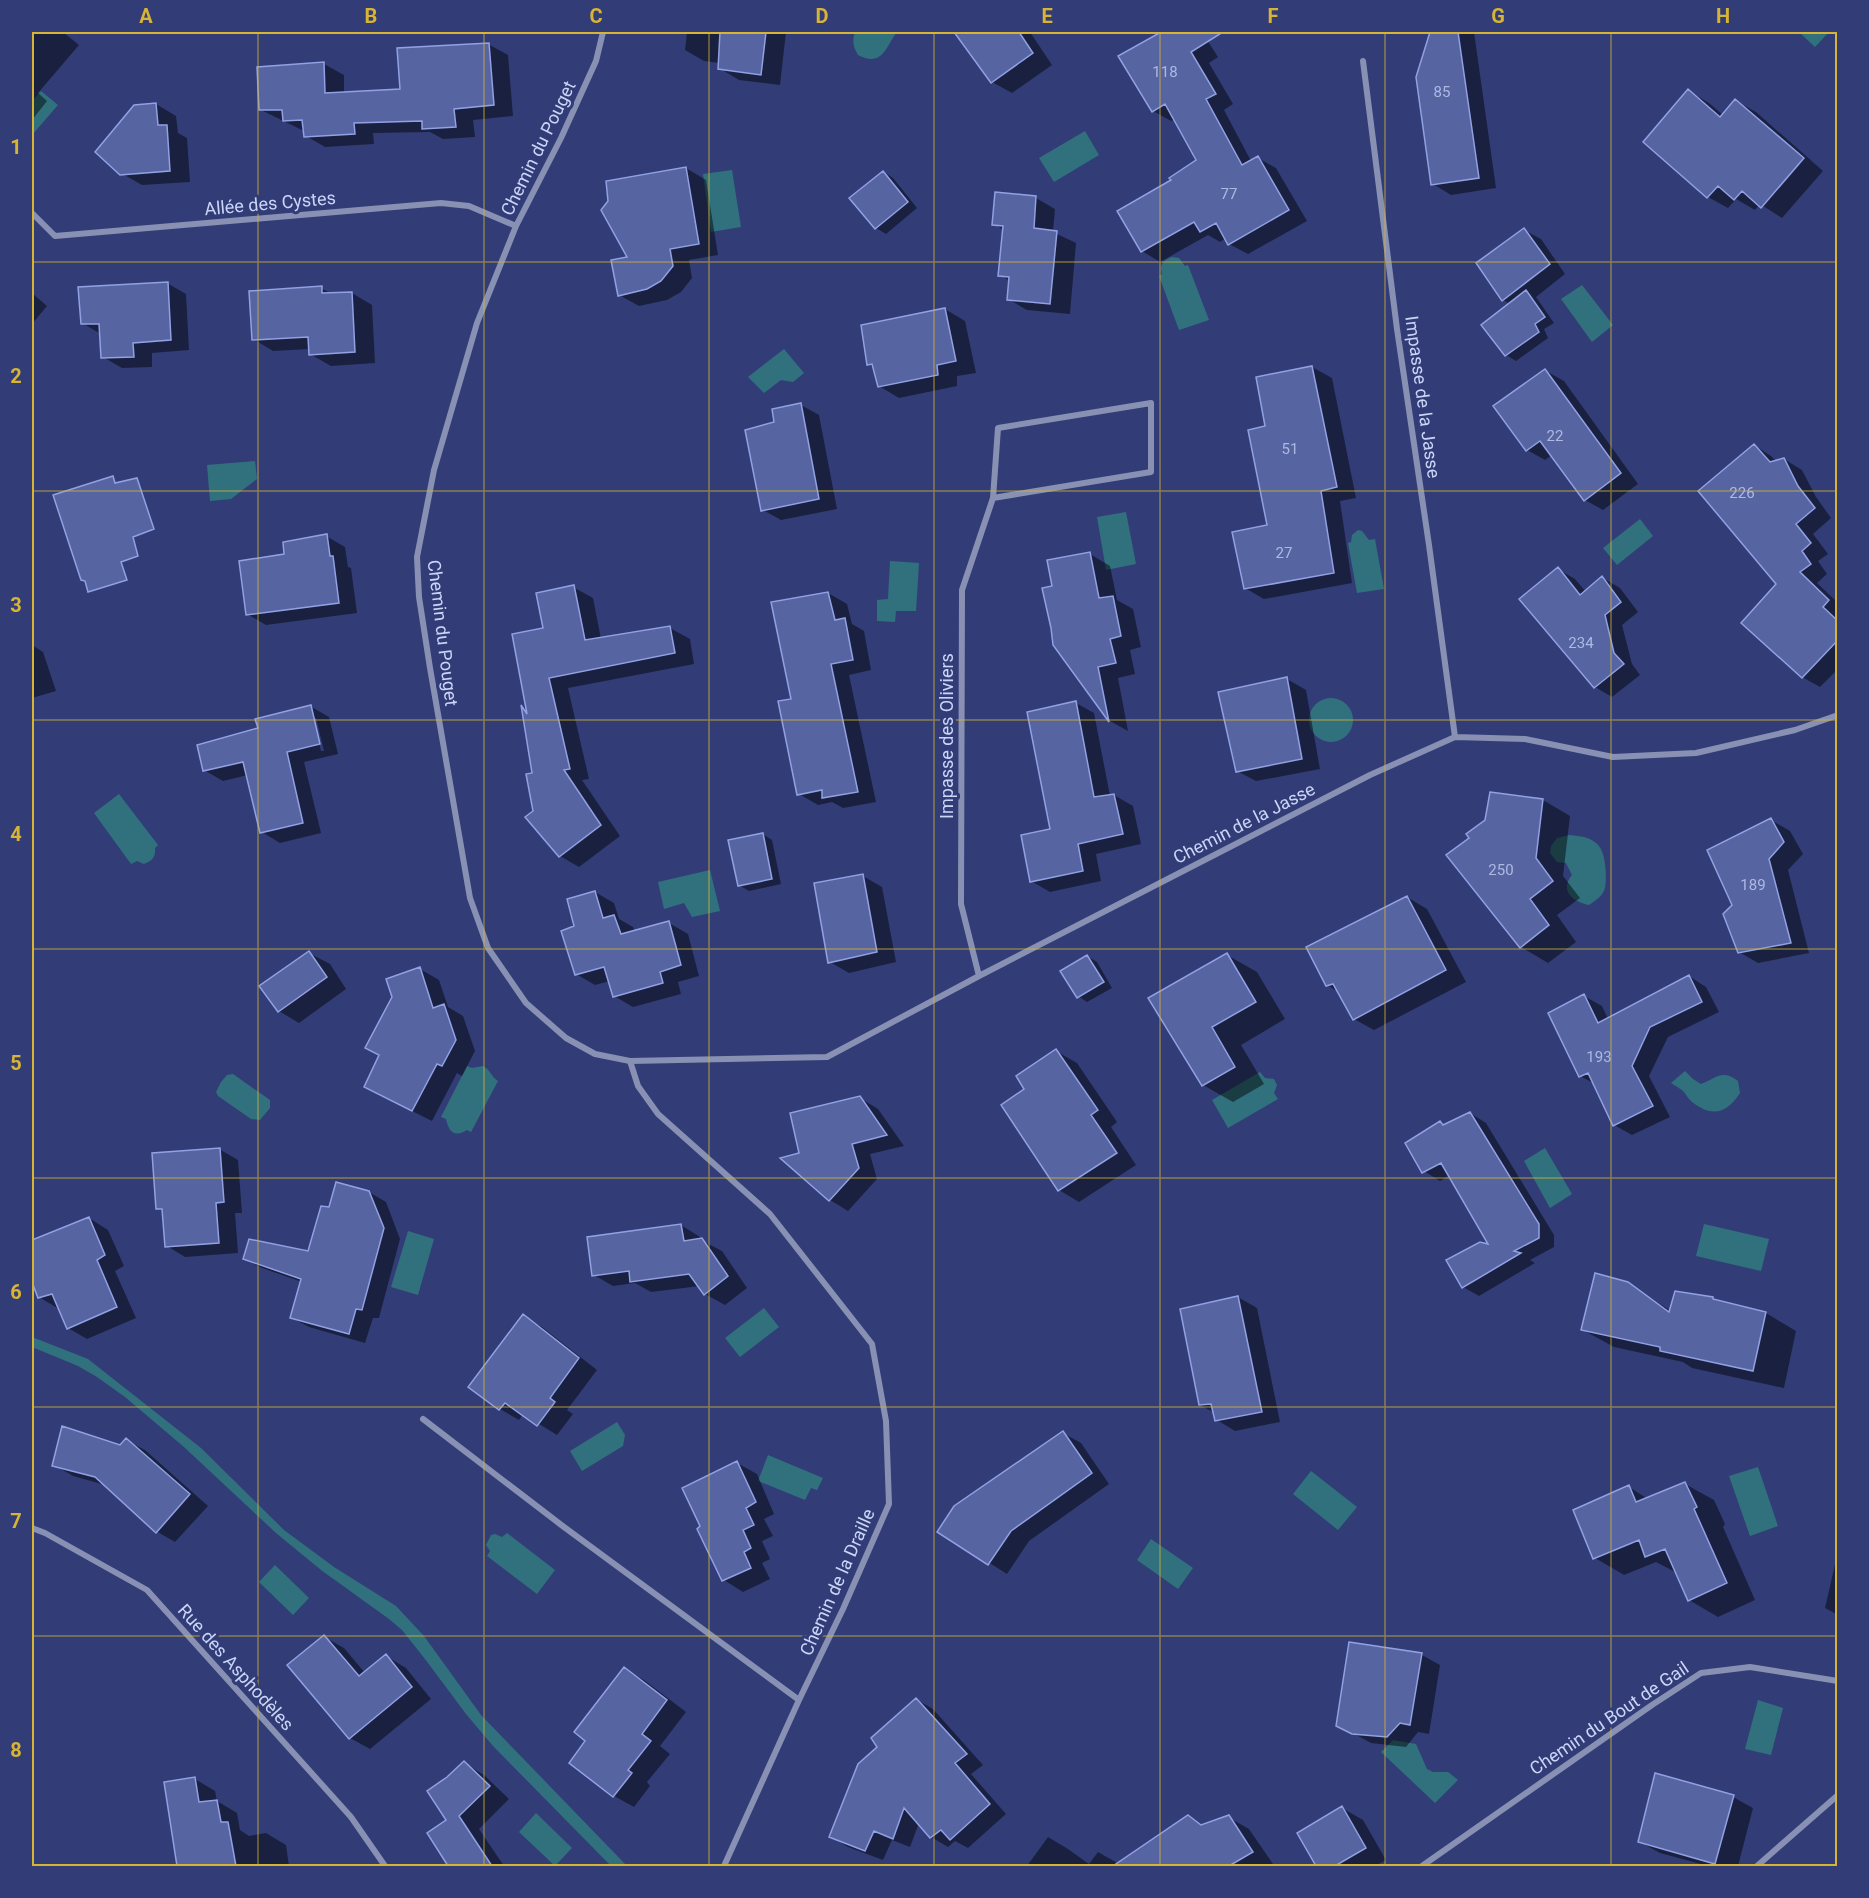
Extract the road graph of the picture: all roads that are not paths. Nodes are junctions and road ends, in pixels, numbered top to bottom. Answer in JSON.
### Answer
{"nodes":[{"id":1,"x":603,"y":32,"type":"edge"},
{"id":2,"x":1363,"y":61,"type":"dead end"},
{"id":3,"x":32,"y":213,"type":"edge"},
{"id":4,"x":516,"y":226,"type":"junction"},
{"id":5,"x":993,"y":498,"type":"junction"},
{"id":6,"x":1838,"y":716,"type":"edge"},
{"id":7,"x":1455,"y":737,"type":"junction"},
{"id":8,"x":979,"y":976,"type":"junction"},
{"id":9,"x":630,"y":1061,"type":"junction"},
{"id":10,"x":688,"y":1061,"type":"joint"},
{"id":11,"x":423,"y":1419,"type":"dead end"},
{"id":12,"x":32,"y":1528,"type":"edge"},
{"id":13,"x":1838,"y":1681,"type":"edge"},
{"id":14,"x":799,"y":1700,"type":"junction"},
{"id":15,"x":1838,"y":1795,"type":"edge"},
{"id":16,"x":385,"y":1866,"type":"edge"},
{"id":17,"x":724,"y":1866,"type":"edge"},
{"id":18,"x":1422,"y":1866,"type":"edge"},
{"id":19,"x":1757,"y":1866,"type":"edge"}],
"edges":[{"from":1,"to":4,"type":"street","name":"Chemin du Pouget"},
{"from":2,"to":7,"type":"street","name":"Impasse de la Jasse"},
{"from":3,"to":4,"type":"street","name":"Allée des Cystes"},
{"from":4,"to":9,"type":"street","name":"Chemin du Pouget"},
{"from":5,"to":5,"type":"street","name":"Impasse des Oliviers"},
{"from":5,"to":8,"type":"street","name":"Impasse des Oliviers"},
{"from":6,"to":7,"type":"street","name":"Chemin de la Jasse"},
{"from":7,"to":8,"type":"street","name":"Chemin de la Jasse"},
{"from":8,"to":10,"type":"street","name":"Chemin de la Jasse"},
{"from":9,"to":10,"type":"street","name":"Chemin du Pouget"},
{"from":9,"to":14,"type":"street","name":"Chemin de la Draille"},
{"from":11,"to":14,"type":"street"},
{"from":12,"to":16,"type":"street","name":"Rue des Asphodèles"},
{"from":13,"to":18,"type":"street","name":"Chemin du Bout de Gail"},
{"from":14,"to":17,"type":"street","name":"Chemin de la Draille"},
{"from":15,"to":19,"type":"street"}]}
